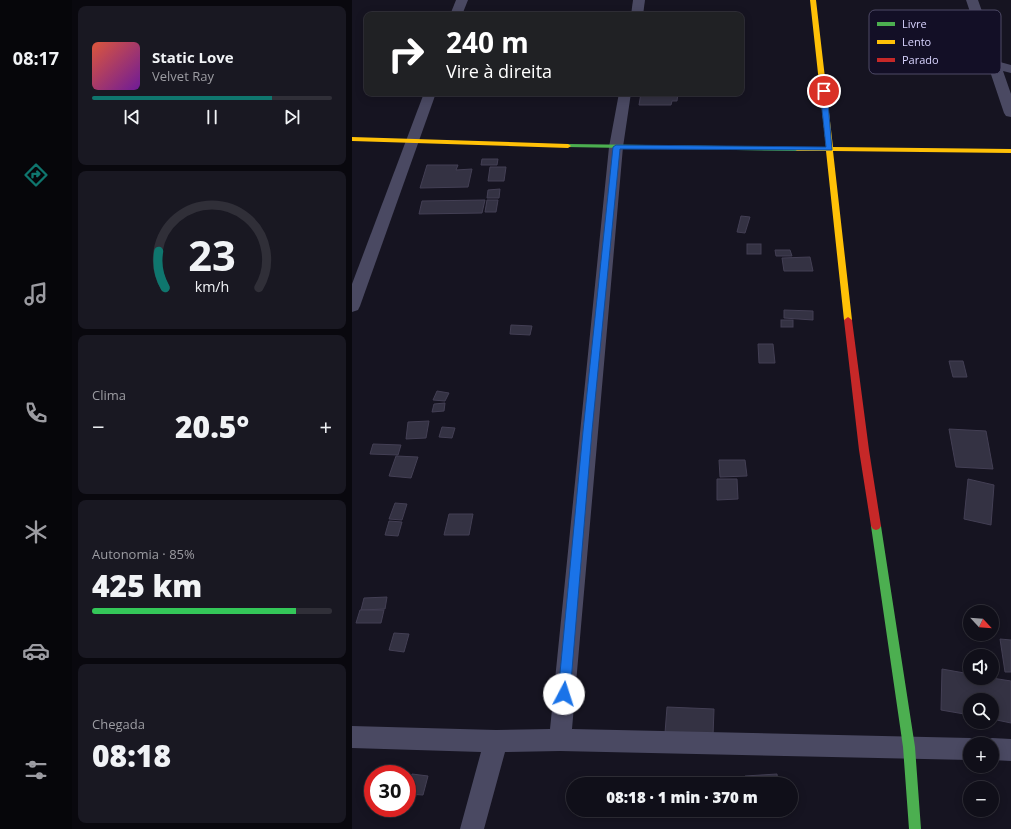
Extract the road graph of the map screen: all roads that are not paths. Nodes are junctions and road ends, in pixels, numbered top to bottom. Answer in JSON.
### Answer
{"nodes":[{"id":1,"x":462,"y":0,"type":"edge"},
{"id":2,"x":639,"y":0,"type":"edge"},
{"id":3,"x":812,"y":0,"type":"edge"},
{"id":4,"x":972,"y":0,"type":"edge"},
{"id":5,"x":975,"y":10,"type":"edge"},
{"id":6,"x":457,"y":12,"type":"edge"},
{"id":7,"x":637,"y":12,"type":"edge"},
{"id":8,"x":1001,"y":66,"type":"edge"},
{"id":9,"x":1011,"y":69,"type":"edge"},
{"id":10,"x":1005,"y":79,"type":"edge"},
{"id":11,"x":429,"y":96,"type":"edge"},
{"id":12,"x":624,"y":96,"type":"edge"},
{"id":13,"x":1011,"y":113,"type":"edge"},
{"id":14,"x":352,"y":139,"type":"edge"},
{"id":15,"x":413,"y":141,"type":"junction"},
{"id":16,"x":616,"y":147,"type":"junction"},
{"id":17,"x":829,"y":149,"type":"junction"},
{"id":18,"x":1011,"y":151,"type":"edge"},
{"id":19,"x":352,"y":306,"type":"edge"},
{"id":20,"x":352,"y":737,"type":"edge"},
{"id":21,"x":560,"y":740,"type":"junction"},
{"id":22,"x":496,"y":741,"type":"junction"},
{"id":23,"x":909,"y":747,"type":"junction"},
{"id":24,"x":963,"y":749,"type":"edge"},
{"id":25,"x":999,"y":749,"type":"edge"},
{"id":26,"x":1011,"y":750,"type":"edge"},
{"id":27,"x":472,"y":829,"type":"edge"},
{"id":28,"x":915,"y":829,"type":"edge"}],
"edges":[{"from":1,"to":6,"type":"street"},
{"from":2,"to":7,"type":"street"},
{"from":3,"to":17,"type":"street"},
{"from":4,"to":5,"type":"street"},
{"from":8,"to":9,"type":"street"},
{"from":10,"to":13,"type":"street"},
{"from":11,"to":15,"type":"street"},
{"from":12,"to":16,"type":"street"},
{"from":14,"to":15,"type":"street"},
{"from":15,"to":16,"type":"street"},
{"from":15,"to":19,"type":"street"},
{"from":16,"to":17,"type":"street"},
{"from":16,"to":21,"type":"street"},
{"from":17,"to":18,"type":"street"},
{"from":17,"to":23,"type":"street"},
{"from":20,"to":22,"type":"street"},
{"from":21,"to":22,"type":"street"},
{"from":21,"to":23,"type":"street"},
{"from":22,"to":27,"type":"street"},
{"from":23,"to":24,"type":"street"},
{"from":23,"to":28,"type":"street"},
{"from":25,"to":26,"type":"street"}]}
